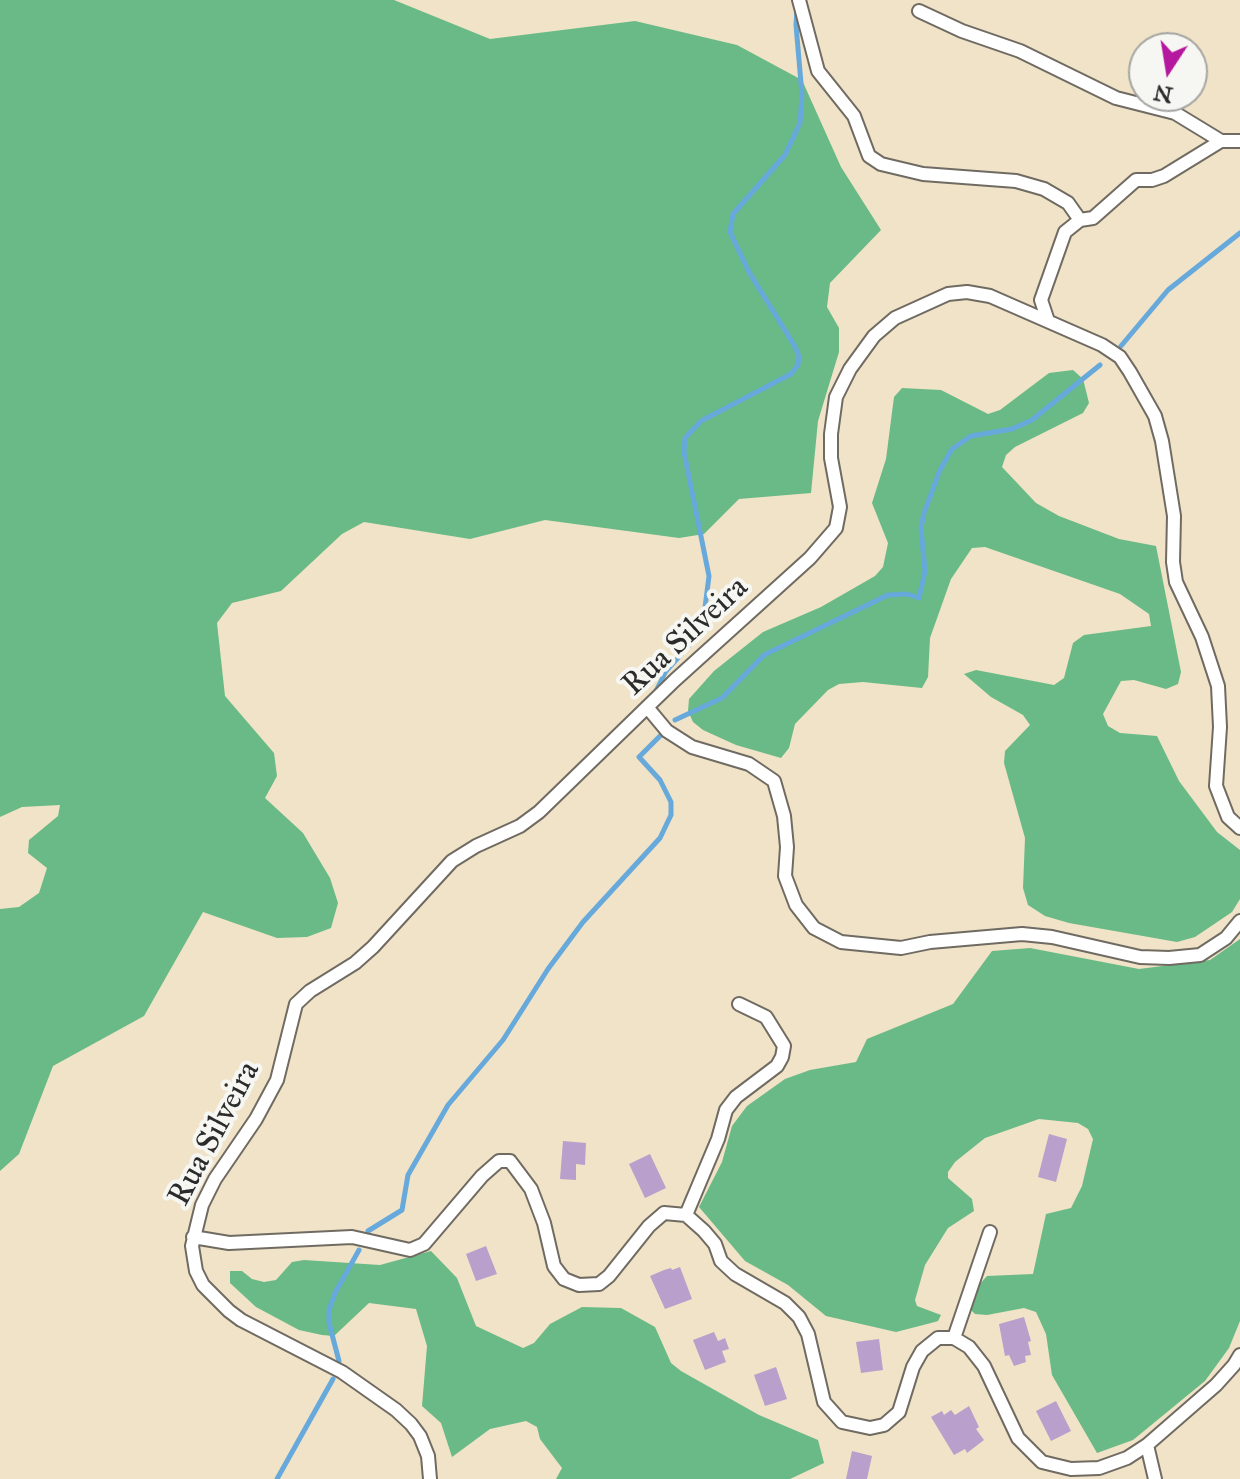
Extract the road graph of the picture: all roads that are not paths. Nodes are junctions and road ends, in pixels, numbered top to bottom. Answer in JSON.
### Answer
{"nodes":[{"id":1,"x":799,"y":0,"type":"edge"},
{"id":2,"x":919,"y":11,"type":"dead end"},
{"id":3,"x":1221,"y":141,"type":"junction"},
{"id":4,"x":1240,"y":141,"type":"edge"},
{"id":5,"x":1080,"y":220,"type":"junction"},
{"id":6,"x":1048,"y":321,"type":"junction"},
{"id":7,"x":647,"y":707,"type":"junction"},
{"id":8,"x":1240,"y":828,"type":"edge"},
{"id":9,"x":1240,"y":921,"type":"edge"},
{"id":10,"x":739,"y":1004,"type":"dead end"},
{"id":11,"x":686,"y":1215,"type":"junction"},
{"id":12,"x":990,"y":1232,"type":"dead end"},
{"id":13,"x":193,"y":1237,"type":"junction"},
{"id":14,"x":954,"y":1338,"type":"junction"},
{"id":15,"x":1240,"y":1355,"type":"edge"},
{"id":16,"x":1147,"y":1445,"type":"junction"},
{"id":17,"x":430,"y":1479,"type":"edge"},
{"id":18,"x":1155,"y":1479,"type":"edge"}],
"edges":[{"from":1,"to":5,"type":"street"},
{"from":2,"to":3,"type":"street"},
{"from":3,"to":4,"type":"street"},
{"from":3,"to":5,"type":"street"},
{"from":5,"to":6,"type":"street"},
{"from":6,"to":7,"type":"street","name":"Rua Silveira"},
{"from":6,"to":8,"type":"street","name":"Rua Silveira"},
{"from":7,"to":9,"type":"street"},
{"from":7,"to":13,"type":"street","name":"Rua Silveira"},
{"from":10,"to":11,"type":"street"},
{"from":11,"to":13,"type":"street"},
{"from":11,"to":14,"type":"street"},
{"from":12,"to":14,"type":"street"},
{"from":13,"to":17,"type":"street","name":"Rua Silveira"},
{"from":14,"to":16,"type":"street"},
{"from":15,"to":16,"type":"street"},
{"from":16,"to":18,"type":"street"}]}
